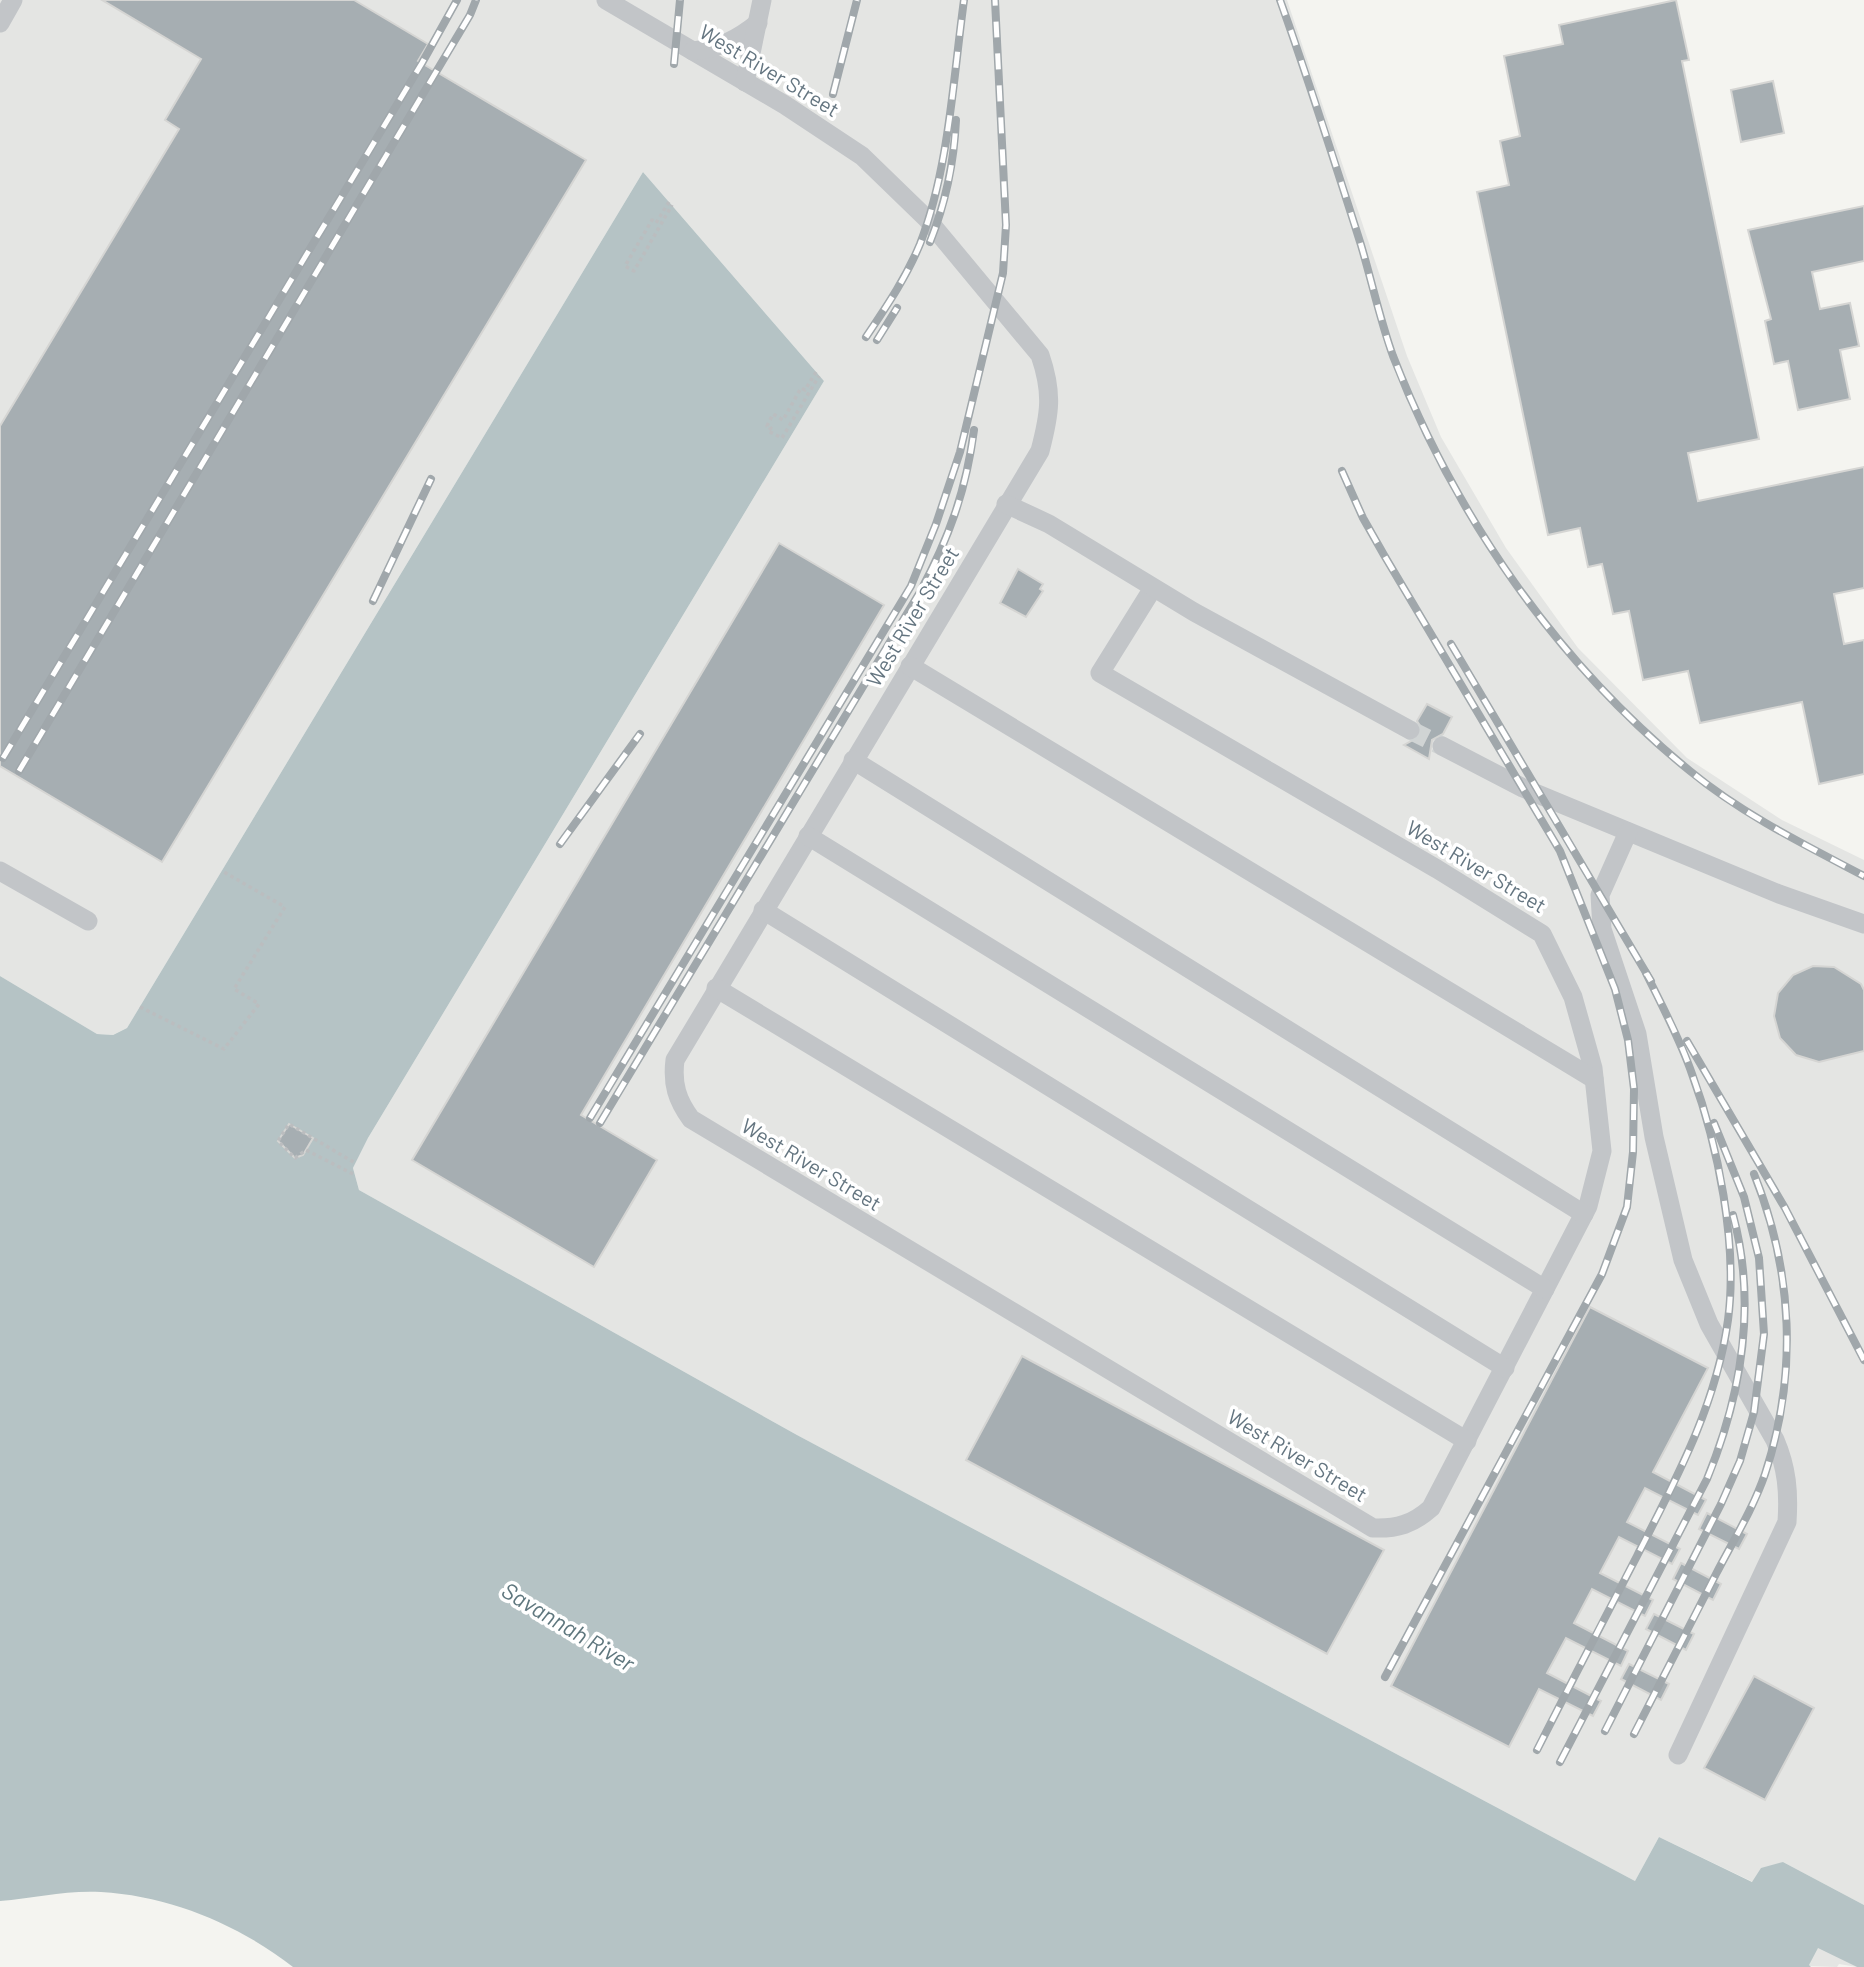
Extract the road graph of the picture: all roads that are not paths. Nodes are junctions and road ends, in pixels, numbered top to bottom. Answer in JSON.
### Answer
{"nodes":[{"id":1,"x":13,"y":0,"type":"edge"},
{"id":2,"x":606,"y":0,"type":"edge"},
{"id":3,"x":762,"y":0,"type":"edge"},
{"id":4,"x":0,"y":23,"type":"edge"},
{"id":5,"x":758,"y":23,"type":"junction"},
{"id":6,"x":693,"y":51,"type":"junction"},
{"id":7,"x":745,"y":82,"type":"junction"},
{"id":8,"x":1006,"y":504,"type":"junction"},
{"id":9,"x":1153,"y":588,"type":"junction"},
{"id":10,"x":910,"y":666,"type":"junction"},
{"id":11,"x":1410,"y":730,"type":"tunnel mouth"},
{"id":12,"x":1442,"y":746,"type":"tunnel mouth"},
{"id":13,"x":853,"y":760,"type":"junction"},
{"id":14,"x":1628,"y":832,"type":"junction"},
{"id":15,"x":808,"y":836,"type":"junction"},
{"id":16,"x":0,"y":871,"type":"edge"},
{"id":17,"x":763,"y":910,"type":"junction"},
{"id":18,"x":88,"y":920,"type":"dead end"},
{"id":19,"x":1864,"y":924,"type":"edge"},
{"id":20,"x":716,"y":988,"type":"junction"},
{"id":21,"x":1594,"y":1079,"type":"junction"},
{"id":22,"x":1584,"y":1214,"type":"junction"},
{"id":23,"x":1545,"y":1289,"type":"junction"},
{"id":24,"x":1505,"y":1368,"type":"junction"},
{"id":25,"x":1467,"y":1441,"type":"junction"},
{"id":26,"x":1678,"y":1755,"type":"dead end"}],
"edges":[{"from":1,"to":4,"type":"street"},
{"from":2,"to":6,"type":"street","name":"West River Street"},
{"from":3,"to":5,"type":"street"},
{"from":5,"to":6,"type":"street"},
{"from":5,"to":7,"type":"street"},
{"from":6,"to":7,"type":"street","name":"West River Street"},
{"from":7,"to":8,"type":"street","name":"West River Street"},
{"from":8,"to":9,"type":"street"},
{"from":8,"to":10,"type":"street","name":"West River Street"},
{"from":9,"to":11,"type":"street"},
{"from":9,"to":21,"type":"street","name":"West River Street"},
{"from":10,"to":13,"type":"street","name":"West River Street"},
{"from":10,"to":21,"type":"street"},
{"from":12,"to":14,"type":"street"},
{"from":13,"to":15,"type":"street","name":"West River Street"},
{"from":13,"to":22,"type":"street"},
{"from":14,"to":19,"type":"street"},
{"from":14,"to":26,"type":"street"},
{"from":15,"to":17,"type":"street","name":"West River Street"},
{"from":15,"to":23,"type":"street"},
{"from":16,"to":18,"type":"street"},
{"from":17,"to":20,"type":"street","name":"West River Street"},
{"from":17,"to":24,"type":"street"},
{"from":20,"to":25,"type":"street"},
{"from":20,"to":25,"type":"street","name":"West River Street"},
{"from":21,"to":22,"type":"street","name":"West River Street"},
{"from":22,"to":23,"type":"street","name":"West River Street"},
{"from":23,"to":24,"type":"street","name":"West River Street"},
{"from":24,"to":25,"type":"street","name":"West River Street"}]}
